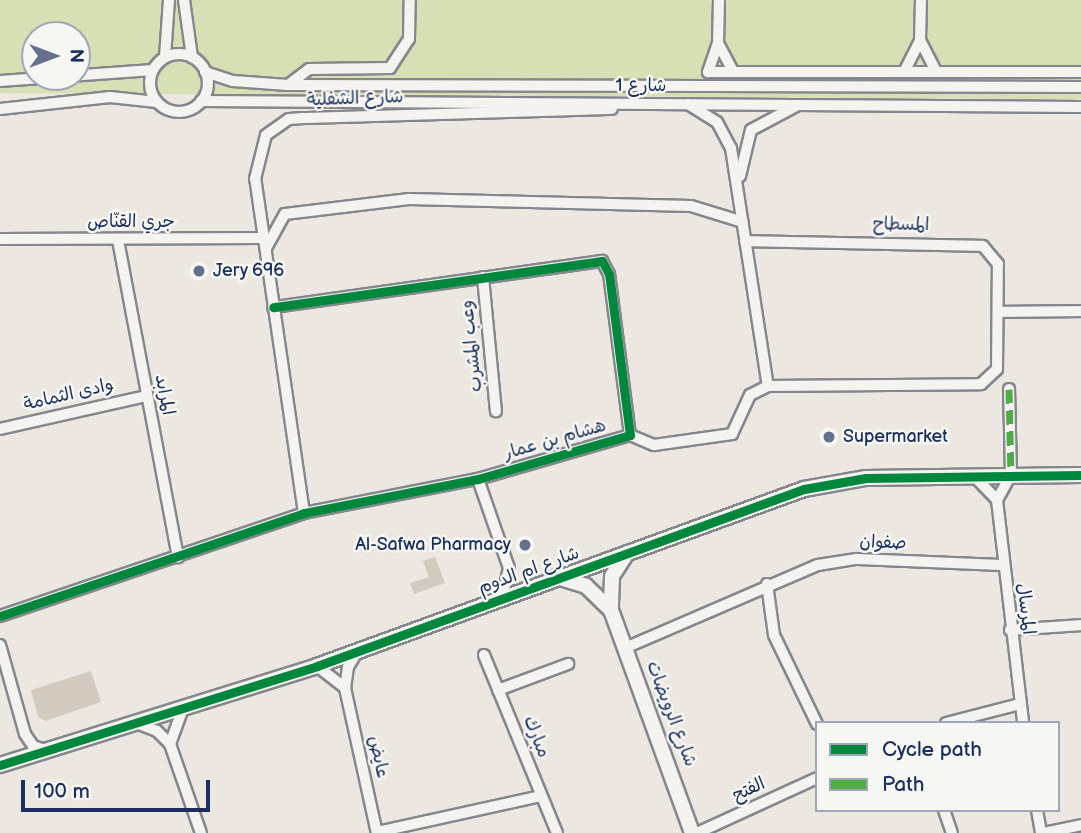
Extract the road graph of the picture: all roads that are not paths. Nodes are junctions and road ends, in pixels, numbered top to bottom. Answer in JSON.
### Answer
{"nodes":[{"id":1,"x":169,"y":0,"type":"edge"},
{"id":2,"x":184,"y":0,"type":"edge"},
{"id":3,"x":410,"y":0,"type":"edge"},
{"id":4,"x":719,"y":0,"type":"edge"},
{"id":5,"x":920,"y":0,"type":"edge"},
{"id":6,"x":920,"y":40,"type":"junction"},
{"id":7,"x":718,"y":43,"type":"junction"},
{"id":8,"x":165,"y":57,"type":"junction"},
{"id":9,"x":192,"y":57,"type":"junction"},
{"id":10,"x":153,"y":70,"type":"junction"},
{"id":11,"x":733,"y":71,"type":"junction"},
{"id":12,"x":205,"y":72,"type":"junction"},
{"id":13,"x":904,"y":72,"type":"junction"},
{"id":14,"x":936,"y":72,"type":"junction"},
{"id":15,"x":1081,"y":72,"type":"edge"},
{"id":16,"x":3,"y":80,"type":"edge"},
{"id":17,"x":288,"y":85,"type":"junction"},
{"id":18,"x":1081,"y":87,"type":"edge"},
{"id":19,"x":201,"y":101,"type":"junction"},
{"id":20,"x":157,"y":102,"type":"junction"},
{"id":21,"x":687,"y":103,"type":"junction"},
{"id":22,"x":623,"y":104,"type":"junction"},
{"id":23,"x":799,"y":104,"type":"junction"},
{"id":24,"x":1081,"y":107,"type":"edge"},
{"id":25,"x":0,"y":109,"type":"edge"},
{"id":26,"x":739,"y":190,"type":"junction"},
{"id":27,"x":743,"y":222,"type":"junction"},
{"id":28,"x":0,"y":239,"type":"edge"},
{"id":29,"x":118,"y":240,"type":"junction"},
{"id":30,"x":745,"y":240,"type":"junction"},
{"id":31,"x":264,"y":243,"type":"junction"},
{"id":32,"x":483,"y":277,"type":"junction"},
{"id":33,"x":273,"y":307,"type":"junction"},
{"id":34,"x":998,"y":312,"type":"junction"},
{"id":35,"x":1081,"y":312,"type":"edge"},
{"id":36,"x":768,"y":386,"type":"junction"},
{"id":37,"x":1009,"y":389,"type":"dead end"},
{"id":38,"x":146,"y":396,"type":"junction"},
{"id":39,"x":496,"y":411,"type":"dead end"},
{"id":40,"x":0,"y":429,"type":"edge"},
{"id":41,"x":630,"y":435,"type":"junction"},
{"id":42,"x":1011,"y":475,"type":"junction"},
{"id":43,"x":1081,"y":475,"type":"edge"},
{"id":44,"x":974,"y":476,"type":"junction"},
{"id":45,"x":478,"y":479,"type":"junction"},
{"id":46,"x":997,"y":500,"type":"junction"},
{"id":47,"x":304,"y":513,"type":"junction"},
{"id":48,"x":630,"y":551,"type":"junction"},
{"id":49,"x":178,"y":557,"type":"junction"},
{"id":50,"x":1002,"y":565,"type":"junction"},
{"id":51,"x":556,"y":577,"type":"junction"},
{"id":52,"x":767,"y":584,"type":"junction"},
{"id":53,"x":502,"y":598,"type":"junction"},
{"id":54,"x":611,"y":610,"type":"junction"},
{"id":55,"x":0,"y":616,"type":"edge"},
{"id":56,"x":1081,"y":625,"type":"edge"},
{"id":57,"x":1010,"y":630,"type":"junction"},
{"id":58,"x":0,"y":645,"type":"edge"},
{"id":59,"x":625,"y":648,"type":"junction"},
{"id":60,"x":357,"y":652,"type":"junction"},
{"id":61,"x":484,"y":654,"type":"dead end"},
{"id":62,"x":568,"y":664,"type":"dead end"},
{"id":63,"x":317,"y":666,"type":"junction"},
{"id":64,"x":345,"y":688,"type":"junction"},
{"id":65,"x":498,"y":691,"type":"junction"},
{"id":66,"x":1020,"y":704,"type":"junction"},
{"id":67,"x":181,"y":711,"type":"junction"},
{"id":68,"x":816,"y":721,"type":"edge"},
{"id":69,"x":954,"y":721,"type":"edge"},
{"id":70,"x":1023,"y":721,"type":"edge"},
{"id":71,"x":139,"y":724,"type":"junction"},
{"id":72,"x":170,"y":744,"type":"junction"},
{"id":73,"x":49,"y":751,"type":"junction"},
{"id":74,"x":0,"y":765,"type":"edge"},
{"id":75,"x":815,"y":779,"type":"edge"},
{"id":76,"x":541,"y":796,"type":"junction"},
{"id":77,"x":945,"y":812,"type":"edge"},
{"id":78,"x":1037,"y":812,"type":"edge"},
{"id":79,"x":1081,"y":825,"type":"edge"},
{"id":80,"x":377,"y":832,"type":"edge"},
{"id":81,"x":201,"y":833,"type":"edge"},
{"id":82,"x":557,"y":833,"type":"edge"},
{"id":83,"x":694,"y":833,"type":"edge"},
{"id":84,"x":953,"y":833,"type":"edge"},
{"id":85,"x":1042,"y":833,"type":"edge"}],
"edges":[{"from":1,"to":8,"type":"street"},
{"from":2,"to":9,"type":"street"},
{"from":3,"to":17,"type":"street"},
{"from":4,"to":7,"type":"street"},
{"from":5,"to":6,"type":"street"},
{"from":6,"to":13,"type":"street"},
{"from":6,"to":14,"type":"street"},
{"from":7,"to":11,"type":"street"},
{"from":7,"to":11,"type":"street"},
{"from":8,"to":9,"type":"street"},
{"from":8,"to":10,"type":"street"},
{"from":9,"to":12,"type":"street"},
{"from":10,"to":16,"type":"street"},
{"from":10,"to":20,"type":"street"},
{"from":11,"to":13,"type":"street"},
{"from":12,"to":17,"type":"street","name":"شارع 1"},
{"from":12,"to":19,"type":"street"},
{"from":13,"to":14,"type":"street"},
{"from":14,"to":15,"type":"street"},
{"from":17,"to":18,"type":"street","name":"شارع 1"},
{"from":19,"to":20,"type":"street"},
{"from":19,"to":22,"type":"street","name":"شارع 1"},
{"from":20,"to":25,"type":"street"},
{"from":21,"to":22,"type":"street","name":"شارع 1"},
{"from":21,"to":23,"type":"street","name":"شارع 1"},
{"from":21,"to":26,"type":"street"},
{"from":22,"to":31,"type":"street","name":"شارع الشفلية"},
{"from":23,"to":24,"type":"street","name":"شارع 1"},
{"from":23,"to":26,"type":"street"},
{"from":26,"to":27,"type":"street"},
{"from":27,"to":30,"type":"street"},
{"from":27,"to":31,"type":"street"},
{"from":28,"to":29,"type":"street","name":"جري القنّاص"},
{"from":29,"to":31,"type":"street","name":"جري القنّاص"},
{"from":29,"to":38,"type":"street","name":"المرابد"},
{"from":30,"to":34,"type":"street","name":"المسطاح"},
{"from":30,"to":36,"type":"street"},
{"from":31,"to":33,"type":"street","name":"شارع الشفلية"},
{"from":32,"to":33,"type":"street","name":"هشام بن عمار"},
{"from":32,"to":39,"type":"street","name":"وعب المشرب"},
{"from":32,"to":41,"type":"street","name":"هشام بن عمار"},
{"from":33,"to":47,"type":"street","name":"شارع الشفلية"},
{"from":34,"to":35,"type":"street"},
{"from":34,"to":36,"type":"street","name":"المسطاح"},
{"from":36,"to":41,"type":"street"},
{"from":37,"to":42,"type":"street"},
{"from":38,"to":40,"type":"street","name":"وادى الثمامة"},
{"from":38,"to":49,"type":"street","name":"المرابد"},
{"from":41,"to":45,"type":"street","name":"هشام بن عمار"},
{"from":42,"to":43,"type":"street","name":"شارع ام الدوم"},
{"from":42,"to":44,"type":"street","name":"شارع ام الدوم"},
{"from":42,"to":46,"type":"street"},
{"from":44,"to":46,"type":"street"},
{"from":44,"to":48,"type":"street","name":"شارع ام الدوم"},
{"from":45,"to":47,"type":"street","name":"هشام بن عمار"},
{"from":45,"to":53,"type":"street"},
{"from":46,"to":50,"type":"street","name":"المرسال"},
{"from":47,"to":49,"type":"street","name":"هشام بن عمار"},
{"from":48,"to":51,"type":"street","name":"شارع ام الدوم"},
{"from":48,"to":54,"type":"street","name":"شارع الرويضات"},
{"from":49,"to":55,"type":"street","name":"هشام بن عمار"},
{"from":50,"to":52,"type":"street","name":"صفوان"},
{"from":50,"to":57,"type":"street","name":"المرسال"},
{"from":51,"to":53,"type":"street","name":"شارع ام الدوم"},
{"from":51,"to":54,"type":"street","name":"شارع الرويضات"},
{"from":52,"to":59,"type":"street","name":"صفوان"},
{"from":52,"to":68,"type":"street"},
{"from":53,"to":60,"type":"street","name":"شارع ام الدوم"},
{"from":54,"to":59,"type":"street","name":"شارع الرويضات"},
{"from":56,"to":57,"type":"street"},
{"from":57,"to":66,"type":"street","name":"المرسال"},
{"from":58,"to":73,"type":"street"},
{"from":59,"to":83,"type":"street","name":"شارع الرويضات"},
{"from":60,"to":63,"type":"street","name":"شارع ام الدوم"},
{"from":60,"to":64,"type":"street","name":"عايض"},
{"from":61,"to":65,"type":"street","name":"مبارك"},
{"from":62,"to":65,"type":"street"},
{"from":63,"to":64,"type":"street"},
{"from":63,"to":67,"type":"street","name":"شارع ام الدوم"},
{"from":64,"to":80,"type":"street","name":"عايض"},
{"from":65,"to":76,"type":"street","name":"مبارك"},
{"from":66,"to":69,"type":"street"},
{"from":66,"to":70,"type":"street","name":"المرسال"},
{"from":67,"to":71,"type":"street","name":"شارع ام الدوم"},
{"from":67,"to":72,"type":"street"},
{"from":71,"to":72,"type":"street"},
{"from":71,"to":73,"type":"street","name":"شارع ام الدوم"},
{"from":72,"to":81,"type":"street"},
{"from":73,"to":74,"type":"street","name":"شارع ام الدوم"},
{"from":75,"to":83,"type":"street","name":"الفتح"},
{"from":76,"to":80,"type":"street"},
{"from":76,"to":82,"type":"street","name":"مبارك"},
{"from":77,"to":84,"type":"street"},
{"from":78,"to":85,"type":"street"},
{"from":79,"to":85,"type":"street"}]}
